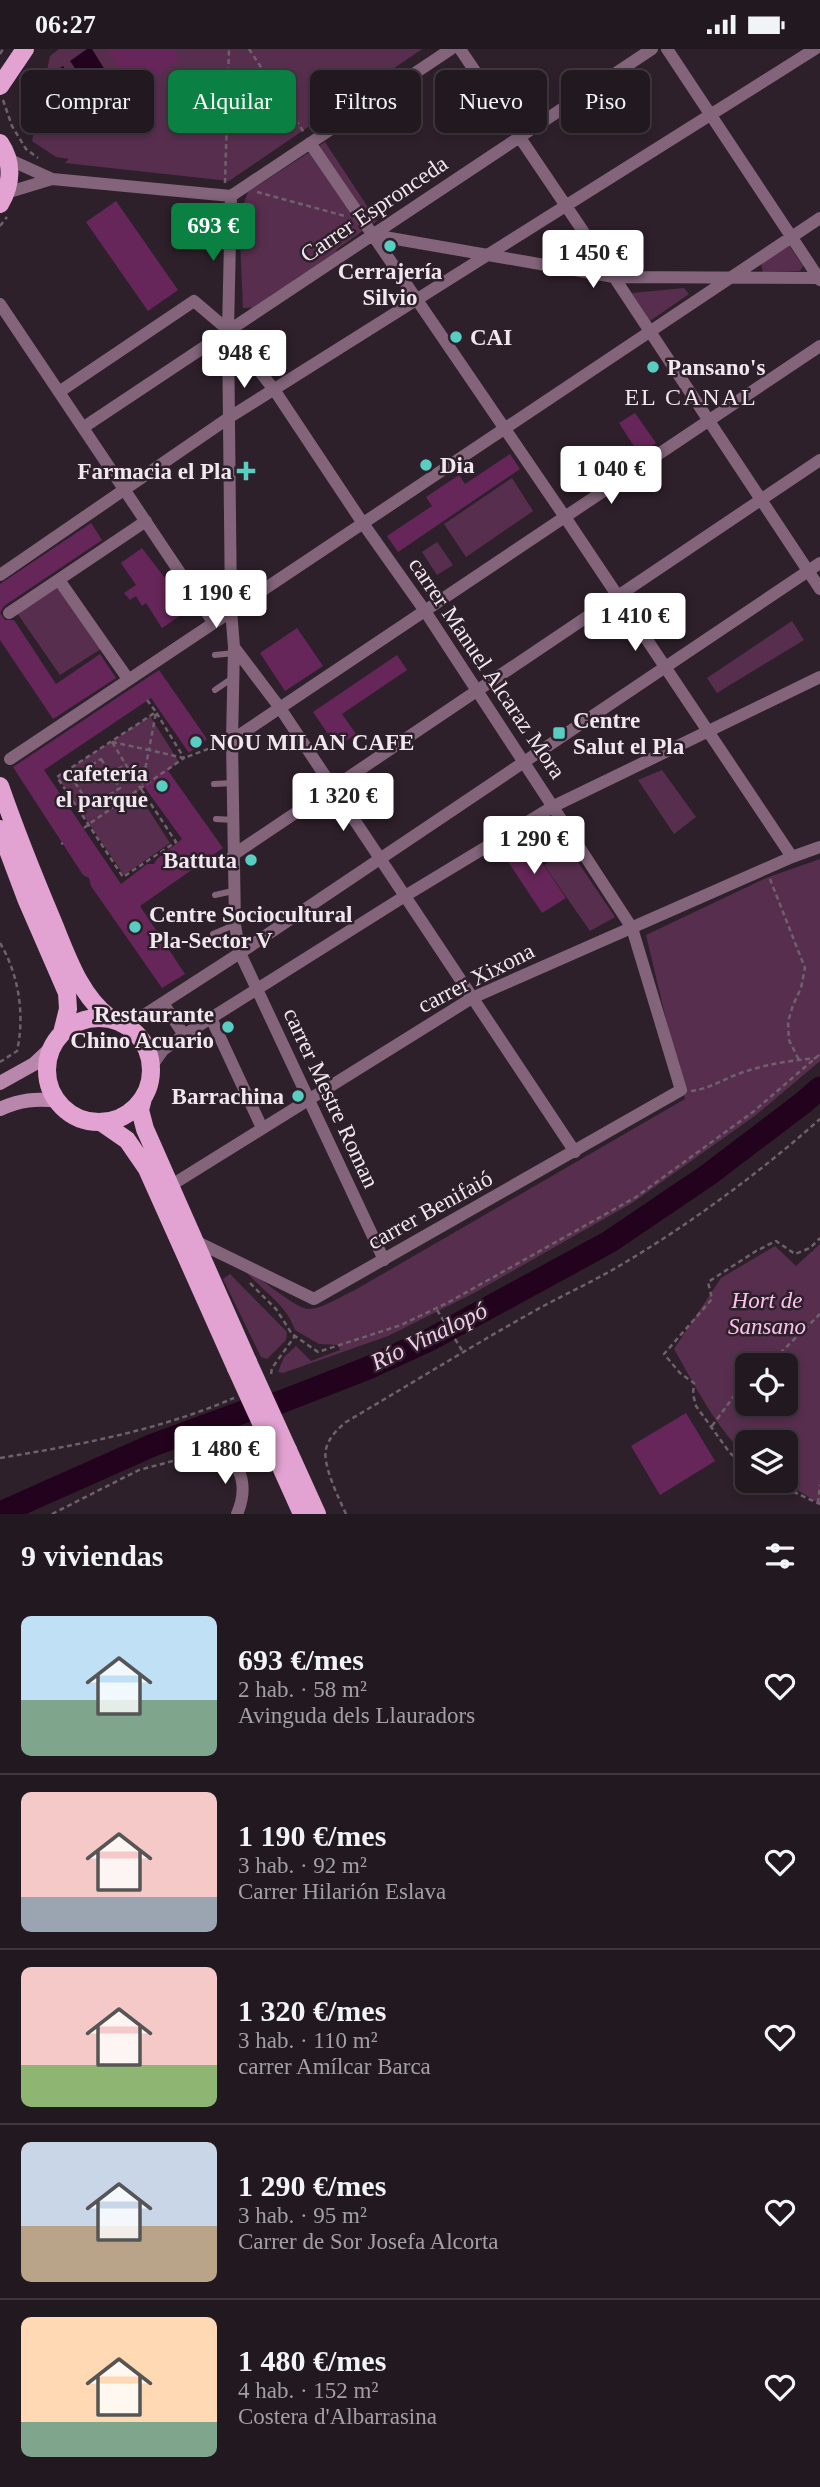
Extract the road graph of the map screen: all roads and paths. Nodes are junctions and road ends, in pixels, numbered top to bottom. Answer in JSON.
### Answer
{"nodes":[{"id":1,"x":3,"y":49,"type":"edge"},
{"id":2,"x":229,"y":49,"type":"edge"},
{"id":3,"x":249,"y":49,"type":"edge"},
{"id":4,"x":450,"y":49,"type":"edge"},
{"id":5,"x":460,"y":49,"type":"edge"},
{"id":6,"x":652,"y":49,"type":"edge"},
{"id":7,"x":667,"y":49,"type":"edge"},
{"id":8,"x":815,"y":49,"type":"edge"},
{"id":9,"x":25,"y":50,"type":"edge"},
{"id":10,"x":0,"y":54,"type":"edge"},
{"id":11,"x":0,"y":86,"type":"edge"},
{"id":12,"x":0,"y":100,"type":"edge"},
{"id":13,"x":711,"y":115,"type":"junction"},
{"id":14,"x":519,"y":138,"type":"junction"},
{"id":15,"x":310,"y":143,"type":"junction"},
{"id":16,"x":4,"y":151,"type":"edge"},
{"id":17,"x":44,"y":163,"type":"dead end"},
{"id":18,"x":52,"y":179,"type":"junction"},
{"id":19,"x":243,"y":188,"type":"junction"},
{"id":20,"x":228,"y":191,"type":"junction"},
{"id":21,"x":6,"y":202,"type":"edge"},
{"id":22,"x":566,"y":206,"type":"junction"},
{"id":23,"x":347,"y":217,"type":"dead end"},
{"id":24,"x":820,"y":218,"type":"edge"},
{"id":25,"x":0,"y":226,"type":"edge"},
{"id":26,"x":373,"y":235,"type":"junction"},
{"id":27,"x":792,"y":237,"type":"junction"},
{"id":28,"x":488,"y":255,"type":"junction"},
{"id":29,"x":614,"y":277,"type":"junction"},
{"id":30,"x":731,"y":278,"type":"junction"},
{"id":31,"x":820,"y":279,"type":"edge"},
{"id":32,"x":418,"y":300,"type":"junction"},
{"id":33,"x":2,"y":312,"type":"edge"},
{"id":34,"x":228,"y":330,"type":"junction"},
{"id":35,"x":649,"y":333,"type":"junction"},
{"id":36,"x":820,"y":346,"type":"edge"},
{"id":37,"x":275,"y":391,"type":"junction"},
{"id":38,"x":60,"y":392,"type":"junction"},
{"id":39,"x":230,"y":417,"type":"junction"},
{"id":40,"x":708,"y":421,"type":"junction"},
{"id":41,"x":83,"y":427,"type":"junction"},
{"id":42,"x":506,"y":430,"type":"junction"},
{"id":43,"x":820,"y":460,"type":"edge"},
{"id":44,"x":125,"y":489,"type":"junction"},
{"id":45,"x":760,"y":500,"type":"junction"},
{"id":46,"x":565,"y":517,"type":"junction"},
{"id":47,"x":146,"y":520,"type":"junction"},
{"id":48,"x":362,"y":522,"type":"junction"},
{"id":49,"x":820,"y":562,"type":"edge"},
{"id":50,"x":807,"y":571,"type":"junction"},
{"id":51,"x":0,"y":575,"type":"edge"},
{"id":52,"x":59,"y":580,"type":"junction"},
{"id":53,"x":820,"y":589,"type":"edge"},
{"id":54,"x":618,"y":596,"type":"junction"},
{"id":55,"x":231,"y":610,"type":"junction"},
{"id":56,"x":425,"y":611,"type":"junction"},
{"id":57,"x":9,"y":613,"type":"dead end"},
{"id":58,"x":213,"y":622,"type":"junction"},
{"id":59,"x":234,"y":650,"type":"junction"},
{"id":60,"x":215,"y":655,"type":"dead end"},
{"id":61,"x":665,"y":667,"type":"junction"},
{"id":62,"x":233,"y":677,"type":"junction"},
{"id":63,"x":820,"y":677,"type":"edge"},
{"id":64,"x":128,"y":679,"type":"junction"},
{"id":65,"x":215,"y":690,"type":"dead end"},
{"id":66,"x":478,"y":691,"type":"junction"},
{"id":67,"x":147,"y":700,"type":"dead end"},
{"id":68,"x":280,"y":708,"type":"junction"},
{"id":69,"x":156,"y":712,"type":"junction"},
{"id":70,"x":708,"y":731,"type":"junction"},
{"id":71,"x":232,"y":740,"type":"junction"},
{"id":72,"x":112,"y":742,"type":"junction"},
{"id":73,"x":149,"y":750,"type":"junction"},
{"id":74,"x":184,"y":758,"type":"junction"},
{"id":75,"x":10,"y":759,"type":"dead end"},
{"id":76,"x":83,"y":760,"type":"junction"},
{"id":77,"x":524,"y":762,"type":"junction"},
{"id":78,"x":126,"y":764,"type":"junction"},
{"id":79,"x":88,"y":768,"type":"junction"},
{"id":80,"x":111,"y":774,"type":"junction"},
{"id":81,"x":234,"y":783,"type":"junction"},
{"id":82,"x":214,"y":784,"type":"dead end"},
{"id":83,"x":0,"y":786,"type":"edge"},
{"id":84,"x":333,"y":788,"type":"junction"},
{"id":85,"x":141,"y":789,"type":"junction"},
{"id":86,"x":554,"y":806,"type":"junction"},
{"id":87,"x":216,"y":819,"type":"dead end"},
{"id":88,"x":234,"y":820,"type":"junction"},
{"id":89,"x":89,"y":824,"type":"junction"},
{"id":90,"x":84,"y":828,"type":"dead end"},
{"id":91,"x":0,"y":829,"type":"edge"},
{"id":92,"x":820,"y":847,"type":"edge"},
{"id":93,"x":233,"y":855,"type":"junction"},
{"id":94,"x":792,"y":857,"type":"junction"},
{"id":95,"x":380,"y":859,"type":"junction"},
{"id":96,"x":766,"y":869,"type":"junction"},
{"id":97,"x":233,"y":891,"type":"junction"},
{"id":98,"x":215,"y":895,"type":"dead end"},
{"id":99,"x":405,"y":896,"type":"junction"},
{"id":100,"x":235,"y":925,"type":"junction"},
{"id":101,"x":632,"y":928,"type":"junction"},
{"id":102,"x":213,"y":934,"type":"dead end"},
{"id":103,"x":0,"y":943,"type":"edge"},
{"id":104,"x":240,"y":953,"type":"junction"},
{"id":105,"x":257,"y":990,"type":"junction"},
{"id":106,"x":472,"y":998,"type":"junction"},
{"id":107,"x":163,"y":1003,"type":"junction"},
{"id":108,"x":211,"y":1018,"type":"junction"},
{"id":109,"x":116,"y":1021,"type":"junction"},
{"id":110,"x":62,"y":1033,"type":"junction"},
{"id":111,"x":184,"y":1035,"type":"junction"},
{"id":112,"x":51,"y":1048,"type":"junction"},
{"id":113,"x":820,"y":1054,"type":"edge"},
{"id":114,"x":816,"y":1058,"type":"junction"},
{"id":115,"x":799,"y":1060,"type":"junction"},
{"id":116,"x":0,"y":1062,"type":"edge"},
{"id":117,"x":151,"y":1067,"type":"junction"},
{"id":118,"x":0,"y":1083,"type":"edge"},
{"id":119,"x":681,"y":1090,"type":"junction"},
{"id":120,"x":143,"y":1098,"type":"junction"},
{"id":121,"x":308,"y":1098,"type":"junction"},
{"id":122,"x":58,"y":1101,"type":"junction"},
{"id":123,"x":0,"y":1109,"type":"edge"},
{"id":124,"x":820,"y":1119,"type":"edge"},
{"id":125,"x":101,"y":1122,"type":"junction"},
{"id":126,"x":262,"y":1128,"type":"junction"},
{"id":127,"x":575,"y":1152,"type":"junction"},
{"id":128,"x":170,"y":1186,"type":"junction"},
{"id":129,"x":820,"y":1238,"type":"edge"},
{"id":130,"x":195,"y":1241,"type":"junction"},
{"id":131,"x":384,"y":1260,"type":"junction"},
{"id":132,"x":249,"y":1282,"type":"dead end"},
{"id":133,"x":436,"y":1308,"type":"junction"},
{"id":134,"x":820,"y":1314,"type":"edge"},
{"id":135,"x":295,"y":1336,"type":"junction"},
{"id":136,"x":463,"y":1352,"type":"junction"},
{"id":137,"x":780,"y":1353,"type":"edge"},
{"id":138,"x":242,"y":1365,"type":"junction"},
{"id":139,"x":269,"y":1383,"type":"dead end"},
{"id":140,"x":735,"y":1395,"type":"edge"},
{"id":141,"x":239,"y":1396,"type":"dead end"},
{"id":142,"x":712,"y":1426,"type":"junction"},
{"id":143,"x":282,"y":1453,"type":"junction"},
{"id":144,"x":218,"y":1455,"type":"joint"},
{"id":145,"x":735,"y":1457,"type":"edge"},
{"id":146,"x":0,"y":1458,"type":"edge"},
{"id":147,"x":820,"y":1485,"type":"edge"},
{"id":148,"x":796,"y":1493,"type":"edge"},
{"id":149,"x":819,"y":1503,"type":"edge"},
{"id":150,"x":52,"y":1514,"type":"edge"},
{"id":151,"x":237,"y":1514,"type":"edge"},
{"id":152,"x":302,"y":1514,"type":"edge"},
{"id":153,"x":317,"y":1514,"type":"edge"},
{"id":154,"x":346,"y":1514,"type":"edge"}],
"edges":[{"from":1,"to":10,"type":"path"},
{"from":2,"to":20,"type":"path"},
{"from":3,"to":15,"type":"path"},
{"from":4,"to":15,"type":"street"},
{"from":5,"to":14,"type":"street"},
{"from":6,"to":14,"type":"street","name":"Carrer Espronceda"},
{"from":7,"to":13,"type":"street"},
{"from":8,"to":13,"type":"street"},
{"from":9,"to":11,"type":"main road"},
{"from":12,"to":17,"type":"path"},
{"from":13,"to":22,"type":"street"},
{"from":13,"to":27,"type":"street"},
{"from":14,"to":22,"type":"street"},
{"from":14,"to":26,"type":"street","name":"Carrer Espronceda"},
{"from":15,"to":19,"type":"street"},
{"from":15,"to":26,"type":"street"},
{"from":16,"to":18,"type":"street"},
{"from":16,"to":21,"type":"main road"},
{"from":18,"to":20,"type":"street"},
{"from":18,"to":21,"type":"street"},
{"from":19,"to":20,"type":"street"},
{"from":19,"to":23,"type":"path"},
{"from":20,"to":34,"type":"street","name":"carrer Mestre Roman"},
{"from":21,"to":25,"type":"path"},
{"from":22,"to":28,"type":"street"},
{"from":22,"to":29,"type":"street"},
{"from":24,"to":27,"type":"street"},
{"from":26,"to":28,"type":"street"},
{"from":26,"to":32,"type":"street"},
{"from":26,"to":34,"type":"street","name":"Carrer Espronceda"},
{"from":27,"to":30,"type":"street"},
{"from":27,"to":31,"type":"street"},
{"from":28,"to":29,"type":"street"},
{"from":28,"to":32,"type":"street"},
{"from":29,"to":30,"type":"street"},
{"from":29,"to":35,"type":"street"},
{"from":30,"to":31,"type":"street"},
{"from":30,"to":35,"type":"street"},
{"from":32,"to":37,"type":"street"},
{"from":32,"to":42,"type":"street"},
{"from":33,"to":38,"type":"street"},
{"from":34,"to":37,"type":"street","name":"carrer Manuel Alcaraz Mora"},
{"from":34,"to":38,"type":"street","name":"carrer Manuel Alcaraz Mora"},
{"from":34,"to":39,"type":"street","name":"carrer Mestre Roman"},
{"from":34,"to":41,"type":"street","name":"Carrer Espronceda"},
{"from":35,"to":40,"type":"street"},
{"from":35,"to":42,"type":"street"},
{"from":36,"to":40,"type":"street"},
{"from":37,"to":39,"type":"street"},
{"from":37,"to":48,"type":"street","name":"carrer Manuel Alcaraz Mora"},
{"from":38,"to":41,"type":"street"},
{"from":39,"to":44,"type":"street"},
{"from":39,"to":55,"type":"street","name":"carrer Mestre Roman"},
{"from":40,"to":45,"type":"street"},
{"from":40,"to":46,"type":"street"},
{"from":41,"to":44,"type":"street"},
{"from":42,"to":46,"type":"street"},
{"from":42,"to":48,"type":"street"},
{"from":43,"to":45,"type":"street"},
{"from":44,"to":47,"type":"street"},
{"from":44,"to":51,"type":"street"},
{"from":45,"to":50,"type":"street"},
{"from":45,"to":54,"type":"street"},
{"from":46,"to":54,"type":"street"},
{"from":46,"to":56,"type":"street"},
{"from":47,"to":52,"type":"street"},
{"from":47,"to":58,"type":"street"},
{"from":48,"to":55,"type":"street"},
{"from":48,"to":56,"type":"street","name":"carrer Manuel Alcaraz Mora"},
{"from":49,"to":50,"type":"street"},
{"from":50,"to":53,"type":"street"},
{"from":50,"to":61,"type":"street"},
{"from":52,"to":57,"type":"street"},
{"from":52,"to":64,"type":"street"},
{"from":54,"to":61,"type":"street"},
{"from":54,"to":66,"type":"street"},
{"from":55,"to":58,"type":"street"},
{"from":55,"to":59,"type":"street","name":"carrer Mestre Roman"},
{"from":56,"to":66,"type":"street","name":"carrer Manuel Alcaraz Mora"},
{"from":56,"to":68,"type":"street"},
{"from":58,"to":64,"type":"street"},
{"from":59,"to":60,"type":"lane"},
{"from":59,"to":62,"type":"street","name":"carrer Mestre Roman"},
{"from":59,"to":68,"type":"street"},
{"from":61,"to":70,"type":"street"},
{"from":61,"to":77,"type":"street"},
{"from":62,"to":65,"type":"lane"},
{"from":62,"to":71,"type":"street","name":"carrer Mestre Roman"},
{"from":63,"to":70,"type":"street"},
{"from":64,"to":75,"type":"street"},
{"from":66,"to":77,"type":"street","name":"carrer Manuel Alcaraz Mora"},
{"from":66,"to":84,"type":"street"},
{"from":67,"to":69,"type":"path"},
{"from":68,"to":71,"type":"street"},
{"from":68,"to":84,"type":"street"},
{"from":69,"to":72,"type":"path"},
{"from":69,"to":73,"type":"path"},
{"from":69,"to":74,"type":"path"},
{"from":70,"to":86,"type":"street"},
{"from":70,"to":94,"type":"street"},
{"from":71,"to":74,"type":"path"},
{"from":71,"to":81,"type":"street","name":"carrer Mestre Roman"},
{"from":72,"to":73,"type":"path"},
{"from":72,"to":76,"type":"path"},
{"from":72,"to":78,"type":"path"},
{"from":73,"to":74,"type":"path"},
{"from":73,"to":85,"type":"path"},
{"from":74,"to":85,"type":"path"},
{"from":76,"to":79,"type":"path"},
{"from":76,"to":89,"type":"path"},
{"from":77,"to":86,"type":"street","name":"carrer Manuel Alcaraz Mora"},
{"from":77,"to":95,"type":"street"},
{"from":78,"to":80,"type":"path"},
{"from":78,"to":85,"type":"path"},
{"from":79,"to":80,"type":"path"},
{"from":79,"to":80,"type":"path"},
{"from":81,"to":82,"type":"lane"},
{"from":81,"to":88,"type":"street","name":"carrer Mestre Roman"},
{"from":83,"to":109,"type":"main road"},
{"from":84,"to":93,"type":"street"},
{"from":84,"to":95,"type":"street"},
{"from":85,"to":89,"type":"path"},
{"from":85,"to":89,"type":"path"},
{"from":86,"to":99,"type":"street"},
{"from":86,"to":101,"type":"street","name":"carrer Manuel Alcaraz Mora"},
{"from":87,"to":88,"type":"lane"},
{"from":88,"to":93,"type":"street","name":"carrer Mestre Roman"},
{"from":89,"to":90,"type":"path"},
{"from":91,"to":110,"type":"main road"},
{"from":92,"to":94,"type":"street","name":"carrer Xixona"},
{"from":93,"to":97,"type":"street","name":"carrer Mestre Roman"},
{"from":94,"to":96,"type":"street","name":"carrer Xixona"},
{"from":95,"to":99,"type":"street"},
{"from":95,"to":104,"type":"street"},
{"from":96,"to":101,"type":"street","name":"carrer Xixona"},
{"from":96,"to":115,"type":"path"},
{"from":97,"to":98,"type":"lane"},
{"from":97,"to":100,"type":"street","name":"carrer Mestre Roman"},
{"from":99,"to":105,"type":"street"},
{"from":99,"to":106,"type":"street"},
{"from":100,"to":102,"type":"lane"},
{"from":100,"to":104,"type":"street","name":"carrer Mestre Roman"},
{"from":101,"to":106,"type":"street","name":"carrer Xixona"},
{"from":101,"to":119,"type":"street","name":"carrer Manuel Alcaraz Mora"},
{"from":103,"to":116,"type":"path"},
{"from":104,"to":105,"type":"street","name":"carrer Mestre Roman"},
{"from":104,"to":107,"type":"street"},
{"from":105,"to":108,"type":"street"},
{"from":105,"to":121,"type":"street","name":"carrer Mestre Roman"},
{"from":106,"to":121,"type":"street","name":"carrer Xixona"},
{"from":106,"to":127,"type":"street"},
{"from":107,"to":109,"type":"street"},
{"from":107,"to":111,"type":"street"},
{"from":108,"to":111,"type":"street"},
{"from":108,"to":126,"type":"street"},
{"from":109,"to":110,"type":"main road"},
{"from":109,"to":117,"type":"main road"},
{"from":110,"to":112,"type":"main road"},
{"from":111,"to":117,"type":"street"},
{"from":112,"to":118,"type":"main road"},
{"from":112,"to":122,"type":"main road"},
{"from":113,"to":114,"type":"path"},
{"from":114,"to":115,"type":"path"},
{"from":114,"to":133,"type":"path"},
{"from":115,"to":119,"type":"path"},
{"from":117,"to":120,"type":"main road"},
{"from":119,"to":127,"type":"street","name":"carrer Benifaió"},
{"from":120,"to":125,"type":"main road"},
{"from":120,"to":128,"type":"main road"},
{"from":121,"to":126,"type":"street","name":"carrer Xixona"},
{"from":121,"to":131,"type":"street","name":"carrer Mestre Roman"},
{"from":122,"to":123,"type":"main road"},
{"from":122,"to":125,"type":"main road"},
{"from":124,"to":136,"type":"path"},
{"from":125,"to":138,"type":"main road"},
{"from":126,"to":128,"type":"street","name":"carrer Xixona"},
{"from":127,"to":131,"type":"street","name":"carrer Benifaió"},
{"from":128,"to":130,"type":"main road"},
{"from":129,"to":142,"type":"path"},
{"from":130,"to":131,"type":"street","name":"carrer Benifaió"},
{"from":130,"to":138,"type":"main road"},
{"from":132,"to":135,"type":"path"},
{"from":133,"to":135,"type":"path"},
{"from":133,"to":136,"type":"path"},
{"from":134,"to":137,"type":"path"},
{"from":135,"to":139,"type":"path"},
{"from":136,"to":154,"type":"path"},
{"from":138,"to":143,"type":"main road","bridge":true},
{"from":140,"to":142,"type":"path"},
{"from":141,"to":146,"type":"path"},
{"from":142,"to":145,"type":"path"},
{"from":143,"to":152,"type":"main road"},
{"from":143,"to":153,"type":"main road"},
{"from":144,"to":150,"type":"path"},
{"from":144,"to":151,"type":"street"},
{"from":147,"to":149,"type":"path"},
{"from":148,"to":149,"type":"path"}]}
